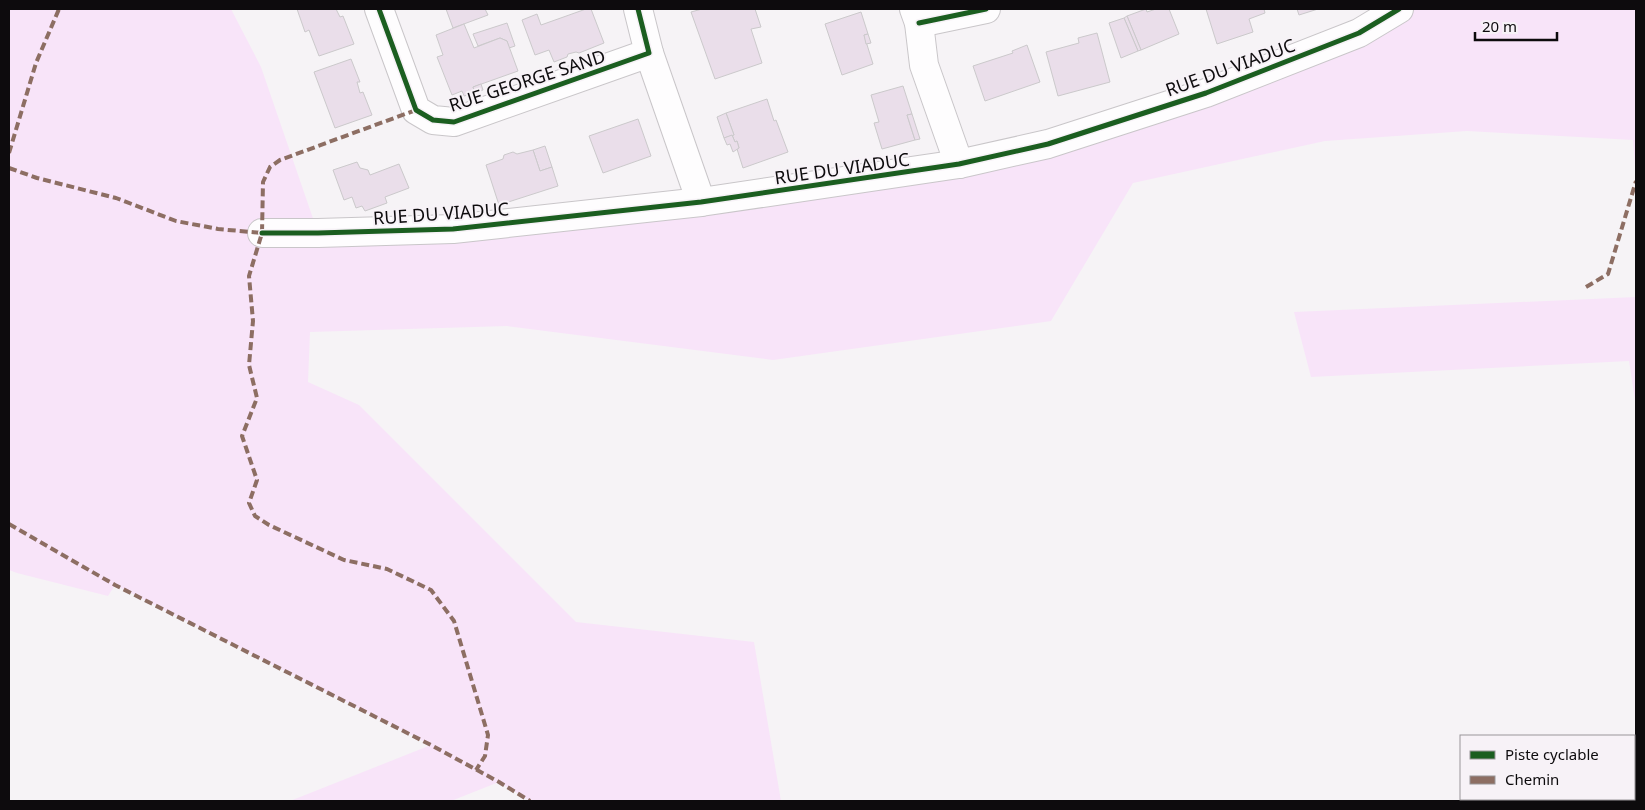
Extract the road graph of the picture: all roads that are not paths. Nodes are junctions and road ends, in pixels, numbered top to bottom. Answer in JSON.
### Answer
{"nodes":[{"id":1,"x":379,"y":9,"type":"edge"},
{"id":2,"x":638,"y":9,"type":"edge"},
{"id":3,"x":986,"y":9,"type":"edge"},
{"id":4,"x":1399,"y":9,"type":"edge"},
{"id":5,"x":916,"y":16,"type":"edge"},
{"id":6,"x":649,"y":53,"type":"junction"},
{"id":7,"x":960,"y":164,"type":"junction"},
{"id":8,"x":701,"y":202,"type":"junction"},
{"id":9,"x":262,"y":233,"type":"dead end"}],
"edges":[{"from":1,"to":6,"type":"street","name":"RUE GEORGE SAND"},
{"from":2,"to":6,"type":"street"},
{"from":3,"to":5,"type":"street"},
{"from":4,"to":7,"type":"street","name":"RUE DU VIADUC"},
{"from":5,"to":7,"type":"street"},
{"from":6,"to":8,"type":"street"},
{"from":7,"to":8,"type":"street","name":"RUE DU VIADUC"},
{"from":8,"to":9,"type":"street","name":"RUE DU VIADUC"}]}
